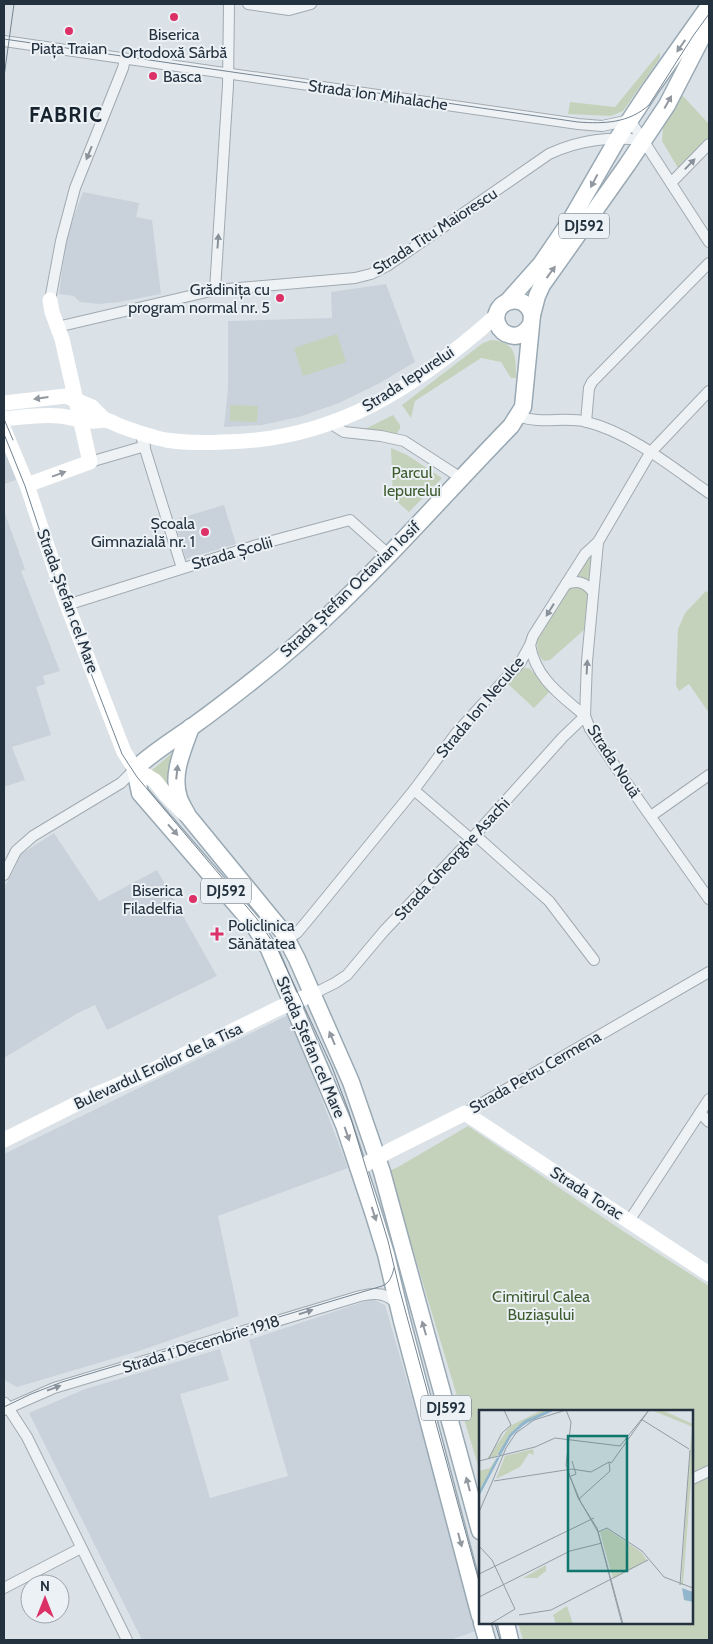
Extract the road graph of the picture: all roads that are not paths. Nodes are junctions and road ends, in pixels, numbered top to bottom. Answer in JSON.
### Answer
{"nodes":[{"id":1,"x":229,"y":4,"type":"edge"},
{"id":2,"x":248,"y":4,"type":"edge"},
{"id":3,"x":311,"y":4,"type":"edge"},
{"id":4,"x":709,"y":6,"type":"edge"},
{"id":5,"x":709,"y":28,"type":"edge"},
{"id":6,"x":5,"y":41,"type":"edge"},
{"id":7,"x":125,"y":59,"type":"junction"},
{"id":8,"x":228,"y":74,"type":"junction"},
{"id":9,"x":630,"y":120,"type":"junction"},
{"id":10,"x":618,"y":138,"type":"junction"},
{"id":11,"x":644,"y":140,"type":"junction"},
{"id":12,"x":709,"y":144,"type":"edge"},
{"id":13,"x":671,"y":183,"type":"junction"},
{"id":14,"x":709,"y":242,"type":"edge"},
{"id":15,"x":709,"y":263,"type":"edge"},
{"id":16,"x":214,"y":290,"type":"junction"},
{"id":17,"x":50,"y":300,"type":"joint"},
{"id":18,"x":508,"y":302,"type":"junction"},
{"id":19,"x":497,"y":315,"type":"junction"},
{"id":20,"x":531,"y":321,"type":"junction"},
{"id":21,"x":57,"y":327,"type":"junction"},
{"id":22,"x":508,"y":334,"type":"junction"},
{"id":23,"x":475,"y":335,"type":"junction"},
{"id":24,"x":527,"y":357,"type":"junction"},
{"id":25,"x":709,"y":391,"type":"edge"},
{"id":26,"x":76,"y":401,"type":"junction"},
{"id":27,"x":4,"y":403,"type":"edge"},
{"id":28,"x":58,"y":416,"type":"junction"},
{"id":29,"x":519,"y":416,"type":"junction"},
{"id":30,"x":4,"y":419,"type":"edge"},
{"id":31,"x":80,"y":420,"type":"junction"},
{"id":32,"x":105,"y":420,"type":"junction"},
{"id":33,"x":586,"y":422,"type":"junction"},
{"id":34,"x":331,"y":424,"type":"junction"},
{"id":35,"x":4,"y":430,"type":"edge"},
{"id":36,"x":142,"y":440,"type":"junction"},
{"id":37,"x":650,"y":452,"type":"junction"},
{"id":38,"x":90,"y":462,"type":"junction"},
{"id":39,"x":461,"y":478,"type":"junction"},
{"id":40,"x":27,"y":485,"type":"junction"},
{"id":41,"x":709,"y":493,"type":"edge"},
{"id":42,"x":598,"y":542,"type":"junction"},
{"id":43,"x":388,"y":554,"type":"junction"},
{"id":44,"x":182,"y":568,"type":"junction"},
{"id":45,"x":566,"y":584,"type":"junction"},
{"id":46,"x":593,"y":592,"type":"junction"},
{"id":47,"x":67,"y":605,"type":"junction"},
{"id":48,"x":530,"y":645,"type":"junction"},
{"id":49,"x":520,"y":663,"type":"junction"},
{"id":50,"x":536,"y":666,"type":"junction"},
{"id":51,"x":585,"y":716,"type":"junction"},
{"id":52,"x":191,"y":727,"type":"junction"},
{"id":53,"x":136,"y":769,"type":"junction"},
{"id":54,"x":709,"y":776,"type":"edge"},
{"id":55,"x":414,"y":790,"type":"junction"},
{"id":56,"x":188,"y":816,"type":"junction"},
{"id":57,"x":650,"y":816,"type":"junction"},
{"id":58,"x":473,"y":837,"type":"junction"},
{"id":59,"x":4,"y":876,"type":"edge"},
{"id":60,"x":709,"y":899,"type":"edge"},
{"id":61,"x":287,"y":939,"type":"junction"},
{"id":62,"x":594,"y":960,"type":"dead end"},
{"id":63,"x":709,"y":972,"type":"edge"},
{"id":64,"x":313,"y":994,"type":"junction"},
{"id":65,"x":292,"y":1002,"type":"junction"},
{"id":66,"x":709,"y":1099,"type":"edge"},
{"id":67,"x":465,"y":1113,"type":"junction"},
{"id":68,"x":700,"y":1113,"type":"junction"},
{"id":69,"x":709,"y":1122,"type":"edge"},
{"id":70,"x":4,"y":1140,"type":"edge"},
{"id":71,"x":377,"y":1157,"type":"junction"},
{"id":72,"x":359,"y":1168,"type":"junction"},
{"id":73,"x":629,"y":1221,"type":"junction"},
{"id":74,"x":709,"y":1274,"type":"edge"},
{"id":75,"x":398,"y":1306,"type":"junction"},
{"id":76,"x":5,"y":1406,"type":"edge"},
{"id":77,"x":709,"y":1471,"type":"edge"},
{"id":78,"x":693,"y":1479,"type":"edge"},
{"id":79,"x":479,"y":1528,"type":"edge"},
{"id":80,"x":81,"y":1548,"type":"junction"},
{"id":81,"x":4,"y":1588,"type":"edge"},
{"id":82,"x":479,"y":1612,"type":"edge"},
{"id":83,"x":482,"y":1624,"type":"edge"},
{"id":84,"x":506,"y":1624,"type":"edge"},
{"id":85,"x":127,"y":1640,"type":"edge"},
{"id":86,"x":487,"y":1640,"type":"edge"},
{"id":87,"x":510,"y":1640,"type":"edge"}],
"edges":[{"from":1,"to":8,"type":"street"},
{"from":2,"to":3,"type":"street"},
{"from":4,"to":9,"type":"main road","number":"DJ592","one_way":true},
{"from":11,"to":5,"type":"main road","number":"DJ592","one_way":true},
{"from":6,"to":7,"type":"street"},
{"from":7,"to":8,"type":"street","name":"Strada Ion Mihalache"},
{"from":7,"to":17,"type":"street","one_way":true},
{"from":8,"to":9,"type":"street","name":"Strada Ion Mihalache"},
{"from":16,"to":8,"type":"street","one_way":true},
{"from":9,"to":10,"type":"main road","number":"DJ592"},
{"from":9,"to":11,"type":"street"},
{"from":10,"to":11,"type":"street","name":"Strada Titu Maiorescu"},
{"from":10,"to":16,"type":"street","name":"Strada Titu Maiorescu"},
{"from":10,"to":18,"type":"main road","number":"DJ592","one_way":true},
{"from":11,"to":13,"type":"street"},
{"from":20,"to":11,"type":"main road","number":"DJ592","one_way":true},
{"from":13,"to":12,"type":"street","one_way":true},
{"from":13,"to":14,"type":"street"},
{"from":15,"to":33,"type":"street"},
{"from":16,"to":21,"type":"street","name":"Strada Titu Maiorescu"},
{"from":17,"to":21,"type":"street"},
{"from":18,"to":19,"type":"main road","number":"DJ592"},
{"from":18,"to":20,"type":"main road"},
{"from":19,"to":22,"type":"main road"},
{"from":19,"to":23,"type":"street","name":"Strada Iepurelui"},
{"from":20,"to":22,"type":"main road"},
{"from":20,"to":24,"type":"main road","name":"Strada Ștefan Octavian Iosif","number":"DJ592"},
{"from":21,"to":26,"type":"street"},
{"from":22,"to":23,"type":"street"},
{"from":22,"to":24,"type":"main road"},
{"from":23,"to":34,"type":"street","name":"Strada Iepurelui"},
{"from":24,"to":29,"type":"main road","name":"Strada Ștefan Octavian Iosif","number":"DJ592"},
{"from":25,"to":37,"type":"street","name":"Strada Ion Neculce"},
{"from":26,"to":27,"type":"street","name":"Strada Iepurelui","one_way":true},
{"from":26,"to":28,"type":"street"},
{"from":26,"to":31,"type":"street"},
{"from":26,"to":32,"type":"street","name":"Strada Iepurelui"},
{"from":28,"to":30,"type":"street","name":"Strada Iepurelui"},
{"from":28,"to":31,"type":"street","name":"Strada Iepurelui"},
{"from":29,"to":33,"type":"street"},
{"from":29,"to":39,"type":"main road","name":"Strada Ștefan Octavian Iosif","number":"DJ592"},
{"from":31,"to":32,"type":"street","name":"Strada Iepurelui"},
{"from":31,"to":38,"type":"street"},
{"from":32,"to":36,"type":"street","name":"Strada Iepurelui"},
{"from":33,"to":37,"type":"street"},
{"from":34,"to":36,"type":"street","name":"Strada Iepurelui"},
{"from":34,"to":39,"type":"street"},
{"from":35,"to":40,"type":"street","name":"Strada Ștefan cel Mare"},
{"from":36,"to":38,"type":"street"},
{"from":36,"to":44,"type":"street"},
{"from":37,"to":41,"type":"street"},
{"from":37,"to":42,"type":"street","name":"Strada Ion Neculce"},
{"from":40,"to":38,"type":"street","one_way":true},
{"from":39,"to":43,"type":"main road","name":"Strada Ștefan Octavian Iosif","number":"DJ592"},
{"from":40,"to":47,"type":"street","name":"Strada Ștefan cel Mare"},
{"from":42,"to":45,"type":"street","name":"Strada Ion Neculce"},
{"from":42,"to":46,"type":"street","name":"Strada Nouă"},
{"from":43,"to":44,"type":"street","name":"Strada Școlii"},
{"from":43,"to":52,"type":"main road","name":"Strada Ștefan Octavian Iosif","number":"DJ592"},
{"from":44,"to":47,"type":"street","name":"Strada Școlii"},
{"from":45,"to":46,"type":"street"},
{"from":45,"to":48,"type":"street","name":"Strada Ion Neculce","one_way":true},
{"from":51,"to":46,"type":"street","name":"Strada Nouă","one_way":true},
{"from":47,"to":53,"type":"street","name":"Strada Ștefan cel Mare"},
{"from":48,"to":49,"type":"street","name":"Strada Ion Neculce"},
{"from":48,"to":50,"type":"street"},
{"from":49,"to":50,"type":"street"},
{"from":49,"to":55,"type":"street","name":"Strada Ion Neculce"},
{"from":50,"to":51,"type":"street"},
{"from":51,"to":57,"type":"street","name":"Strada Nouă"},
{"from":51,"to":58,"type":"street","name":"Strada Gheorghe Asachi"},
{"from":52,"to":53,"type":"main road","name":"Strada Ștefan Octavian Iosif","number":"DJ592"},
{"from":56,"to":52,"type":"main road","number":"DJ592","one_way":true},
{"from":53,"to":56,"type":"street","name":"Strada Ștefan cel Mare"},
{"from":53,"to":59,"type":"street"},
{"from":53,"to":65,"type":"main road","name":"Strada Ștefan cel Mare","number":"DJ592","one_way":true},
{"from":54,"to":57,"type":"street"},
{"from":55,"to":58,"type":"street"},
{"from":55,"to":61,"type":"street","name":"Strada Ion Neculce"},
{"from":56,"to":61,"type":"main road","name":"Strada Ștefan cel Mare","number":"DJ592"},
{"from":57,"to":60,"type":"street","name":"Strada Nouă"},
{"from":58,"to":62,"type":"street"},
{"from":58,"to":64,"type":"street","name":"Strada Gheorghe Asachi"},
{"from":61,"to":64,"type":"main road","name":"Strada Ștefan cel Mare","number":"DJ592"},
{"from":63,"to":67,"type":"street","name":"Strada Petru Cermena"},
{"from":64,"to":65,"type":"street","name":"Bulevardul Eroilor de la Tisa"},
{"from":71,"to":64,"type":"main road","name":"Strada Ștefan cel Mare","number":"DJ592","one_way":true},
{"from":65,"to":70,"type":"street","name":"Bulevardul Eroilor de la Tisa"},
{"from":65,"to":72,"type":"main road","name":"Strada Ștefan cel Mare","number":"DJ592","one_way":true},
{"from":66,"to":68,"type":"street"},
{"from":67,"to":71,"type":"street","name":"Strada Petru Cermena"},
{"from":67,"to":73,"type":"street","name":"Strada Torac"},
{"from":68,"to":69,"type":"street"},
{"from":68,"to":73,"type":"street"},
{"from":71,"to":72,"type":"street","name":"Strada Petru Cermena"},
{"from":79,"to":71,"type":"main road","name":"Strada Ștefan cel Mare","number":"DJ592","one_way":true},
{"from":72,"to":75,"type":"main road","name":"Strada Ștefan cel Mare","number":"DJ592","one_way":true},
{"from":73,"to":74,"type":"street","name":"Strada Torac"},
{"from":76,"to":75,"type":"street","name":"Strada 1 Decembrie 1918","one_way":true},
{"from":75,"to":82,"type":"main road","number":"DJ592","one_way":true},
{"from":76,"to":80,"type":"street"},
{"from":77,"to":78,"type":"street"},
{"from":80,"to":81,"type":"street"},
{"from":80,"to":85,"type":"street"},
{"from":83,"to":86,"type":"main road"},
{"from":84,"to":87,"type":"main road"}]}
